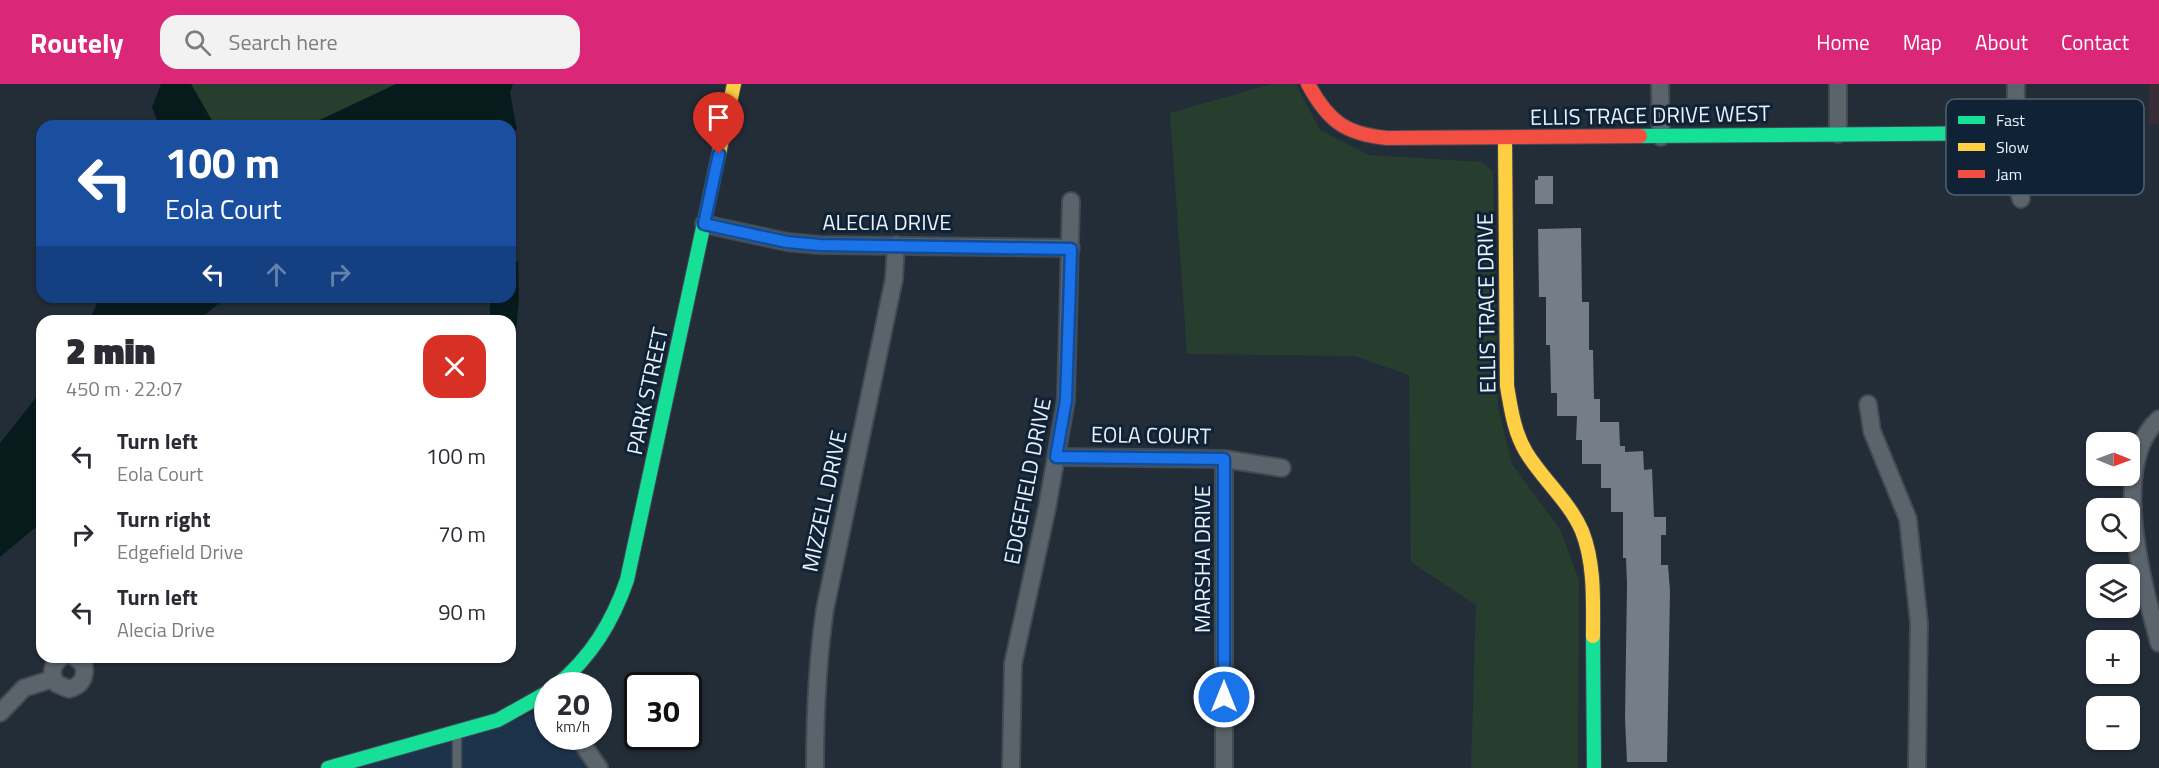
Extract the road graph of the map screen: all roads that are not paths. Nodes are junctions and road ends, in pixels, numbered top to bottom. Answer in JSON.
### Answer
{"nodes":[{"id":1,"x":734,"y":84,"type":"edge"},
{"id":2,"x":1308,"y":84,"type":"edge"},
{"id":3,"x":1660,"y":84,"type":"edge"},
{"id":4,"x":1838,"y":84,"type":"edge"},
{"id":5,"x":2016,"y":84,"type":"edge"},
{"id":6,"x":2016,"y":99,"type":"edge"},
{"id":7,"x":1946,"y":133,"type":"edge"},
{"id":8,"x":1838,"y":134,"type":"junction"},
{"id":9,"x":1661,"y":137,"type":"junction"},
{"id":10,"x":1505,"y":138,"type":"junction"},
{"id":11,"x":2020,"y":195,"type":"edge"},
{"id":12,"x":2021,"y":199,"type":"dead end"},
{"id":13,"x":1071,"y":201,"type":"dead end"},
{"id":14,"x":704,"y":224,"type":"junction"},
{"id":15,"x":896,"y":245,"type":"junction"},
{"id":16,"x":1071,"y":249,"type":"junction"},
{"id":17,"x":1868,"y":404,"type":"dead end"},
{"id":18,"x":2159,"y":419,"type":"edge"},
{"id":19,"x":1056,"y":457,"type":"junction"},
{"id":20,"x":1224,"y":459,"type":"junction"},
{"id":21,"x":1282,"y":468,"type":"dead end"},
{"id":22,"x":2159,"y":643,"type":"edge"},
{"id":23,"x":56,"y":663,"type":"edge"},
{"id":24,"x":81,"y":663,"type":"edge"},
{"id":25,"x":574,"y":672,"type":"edge"},
{"id":26,"x":53,"y":679,"type":"junction"},
{"id":27,"x":534,"y":700,"type":"edge"},
{"id":28,"x":0,"y":713,"type":"edge"},
{"id":29,"x":457,"y":732,"type":"junction"},
{"id":30,"x":587,"y":750,"type":"edge"},
{"id":31,"x":328,"y":768,"type":"edge"},
{"id":32,"x":457,"y":768,"type":"edge"},
{"id":33,"x":599,"y":768,"type":"edge"},
{"id":34,"x":815,"y":768,"type":"edge"},
{"id":35,"x":1011,"y":768,"type":"edge"},
{"id":36,"x":1224,"y":768,"type":"edge"},
{"id":37,"x":1594,"y":768,"type":"edge"},
{"id":38,"x":1917,"y":768,"type":"edge"}],
"edges":[{"from":1,"to":14,"type":"street","name":"PARK STREET"},
{"from":2,"to":10,"type":"street","name":"ELLIS TRACE DRIVE WEST"},
{"from":3,"to":9,"type":"street"},
{"from":4,"to":8,"type":"street"},
{"from":5,"to":6,"type":"street"},
{"from":7,"to":8,"type":"street","name":"ELLIS TRACE DRIVE WEST"},
{"from":8,"to":9,"type":"street","name":"ELLIS TRACE DRIVE WEST"},
{"from":9,"to":10,"type":"street","name":"ELLIS TRACE DRIVE WEST"},
{"from":10,"to":37,"type":"street","name":"ELLIS TRACE DRIVE"},
{"from":11,"to":12,"type":"street"},
{"from":13,"to":16,"type":"street","name":"EDGEFIELD DRIVE"},
{"from":14,"to":15,"type":"street","name":"ALECIA DRIVE"},
{"from":14,"to":25,"type":"street","name":"PARK STREET"},
{"from":15,"to":16,"type":"street","name":"ALECIA DRIVE"},
{"from":15,"to":34,"type":"street","name":"MIZZELL DRIVE"},
{"from":16,"to":19,"type":"street","name":"EDGEFIELD DRIVE"},
{"from":17,"to":38,"type":"street"},
{"from":18,"to":22,"type":"street"},
{"from":19,"to":20,"type":"street","name":"EOLA COURT"},
{"from":19,"to":35,"type":"street","name":"EDGEFIELD DRIVE"},
{"from":20,"to":21,"type":"street","name":"EOLA COURT"},
{"from":20,"to":36,"type":"street","name":"MARSHA DRIVE"},
{"from":23,"to":26,"type":"street"},
{"from":24,"to":26,"type":"street"},
{"from":26,"to":28,"type":"street"},
{"from":27,"to":29,"type":"street","name":"PARK STREET"},
{"from":29,"to":31,"type":"street","name":"PARK STREET"},
{"from":29,"to":32,"type":"lane"},
{"from":30,"to":33,"type":"street"}]}
